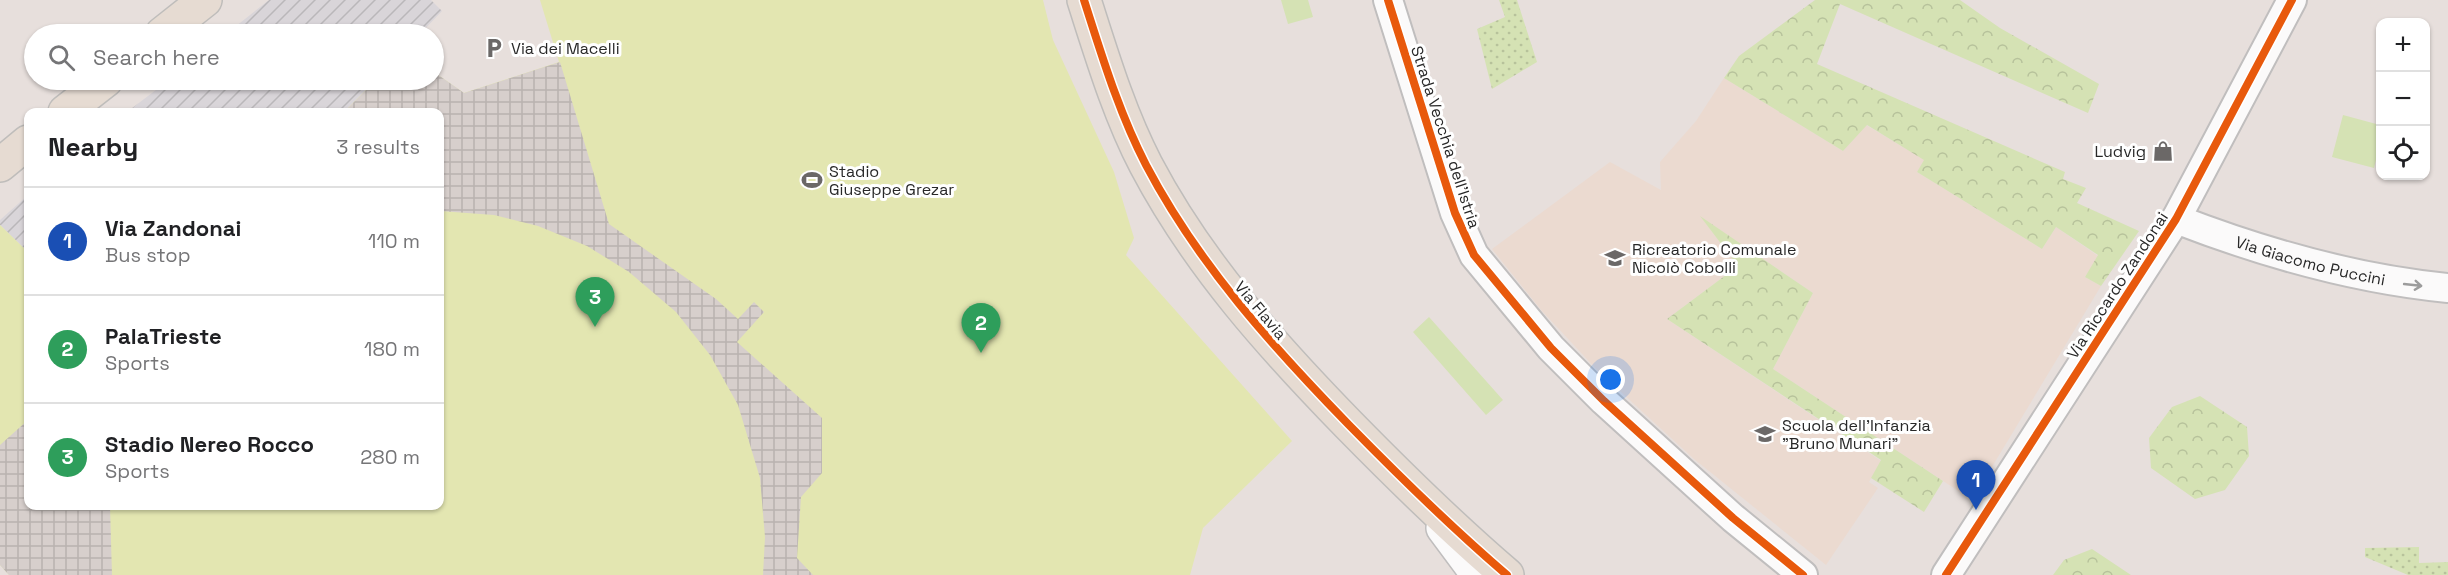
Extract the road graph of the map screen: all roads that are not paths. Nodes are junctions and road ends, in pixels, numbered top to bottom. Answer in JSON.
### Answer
{"nodes":[{"id":1,"x":205,"y":0,"type":"edge"},
{"id":2,"x":1084,"y":0,"type":"edge"},
{"id":3,"x":1388,"y":0,"type":"edge"},
{"id":4,"x":2292,"y":0,"type":"edge"},
{"id":5,"x":175,"y":24,"type":"edge"},
{"id":6,"x":93,"y":90,"type":"edge"},
{"id":7,"x":70,"y":108,"type":"edge"},
{"id":8,"x":24,"y":145,"type":"edge"},
{"id":9,"x":0,"y":165,"type":"edge"},
{"id":10,"x":2176,"y":219,"type":"junction"},
{"id":11,"x":2448,"y":288,"type":"edge"},
{"id":12,"x":1420,"y":497,"type":"junction"},
{"id":13,"x":1472,"y":572,"type":"edge"},
{"id":14,"x":1507,"y":575,"type":"edge"},
{"id":15,"x":1803,"y":575,"type":"edge"},
{"id":16,"x":1946,"y":575,"type":"edge"}],
"edges":[{"from":1,"to":5,"type":"main road"},
{"from":2,"to":12,"type":"main road","name":"Via Flavia"},
{"from":3,"to":15,"type":"street","name":"Strada Vecchia dell'Istria"},
{"from":4,"to":10,"type":"street","name":"Via Riccardo Zandonai"},
{"from":6,"to":7,"type":"main road"},
{"from":8,"to":9,"type":"main road"},
{"from":10,"to":11,"type":"street","name":"Via Giacomo Puccini","one_way":true},
{"from":10,"to":16,"type":"street","name":"Via Riccardo Zandonai"},
{"from":12,"to":13,"type":"street"},
{"from":12,"to":14,"type":"main road","name":"Via Flavia"}]}
